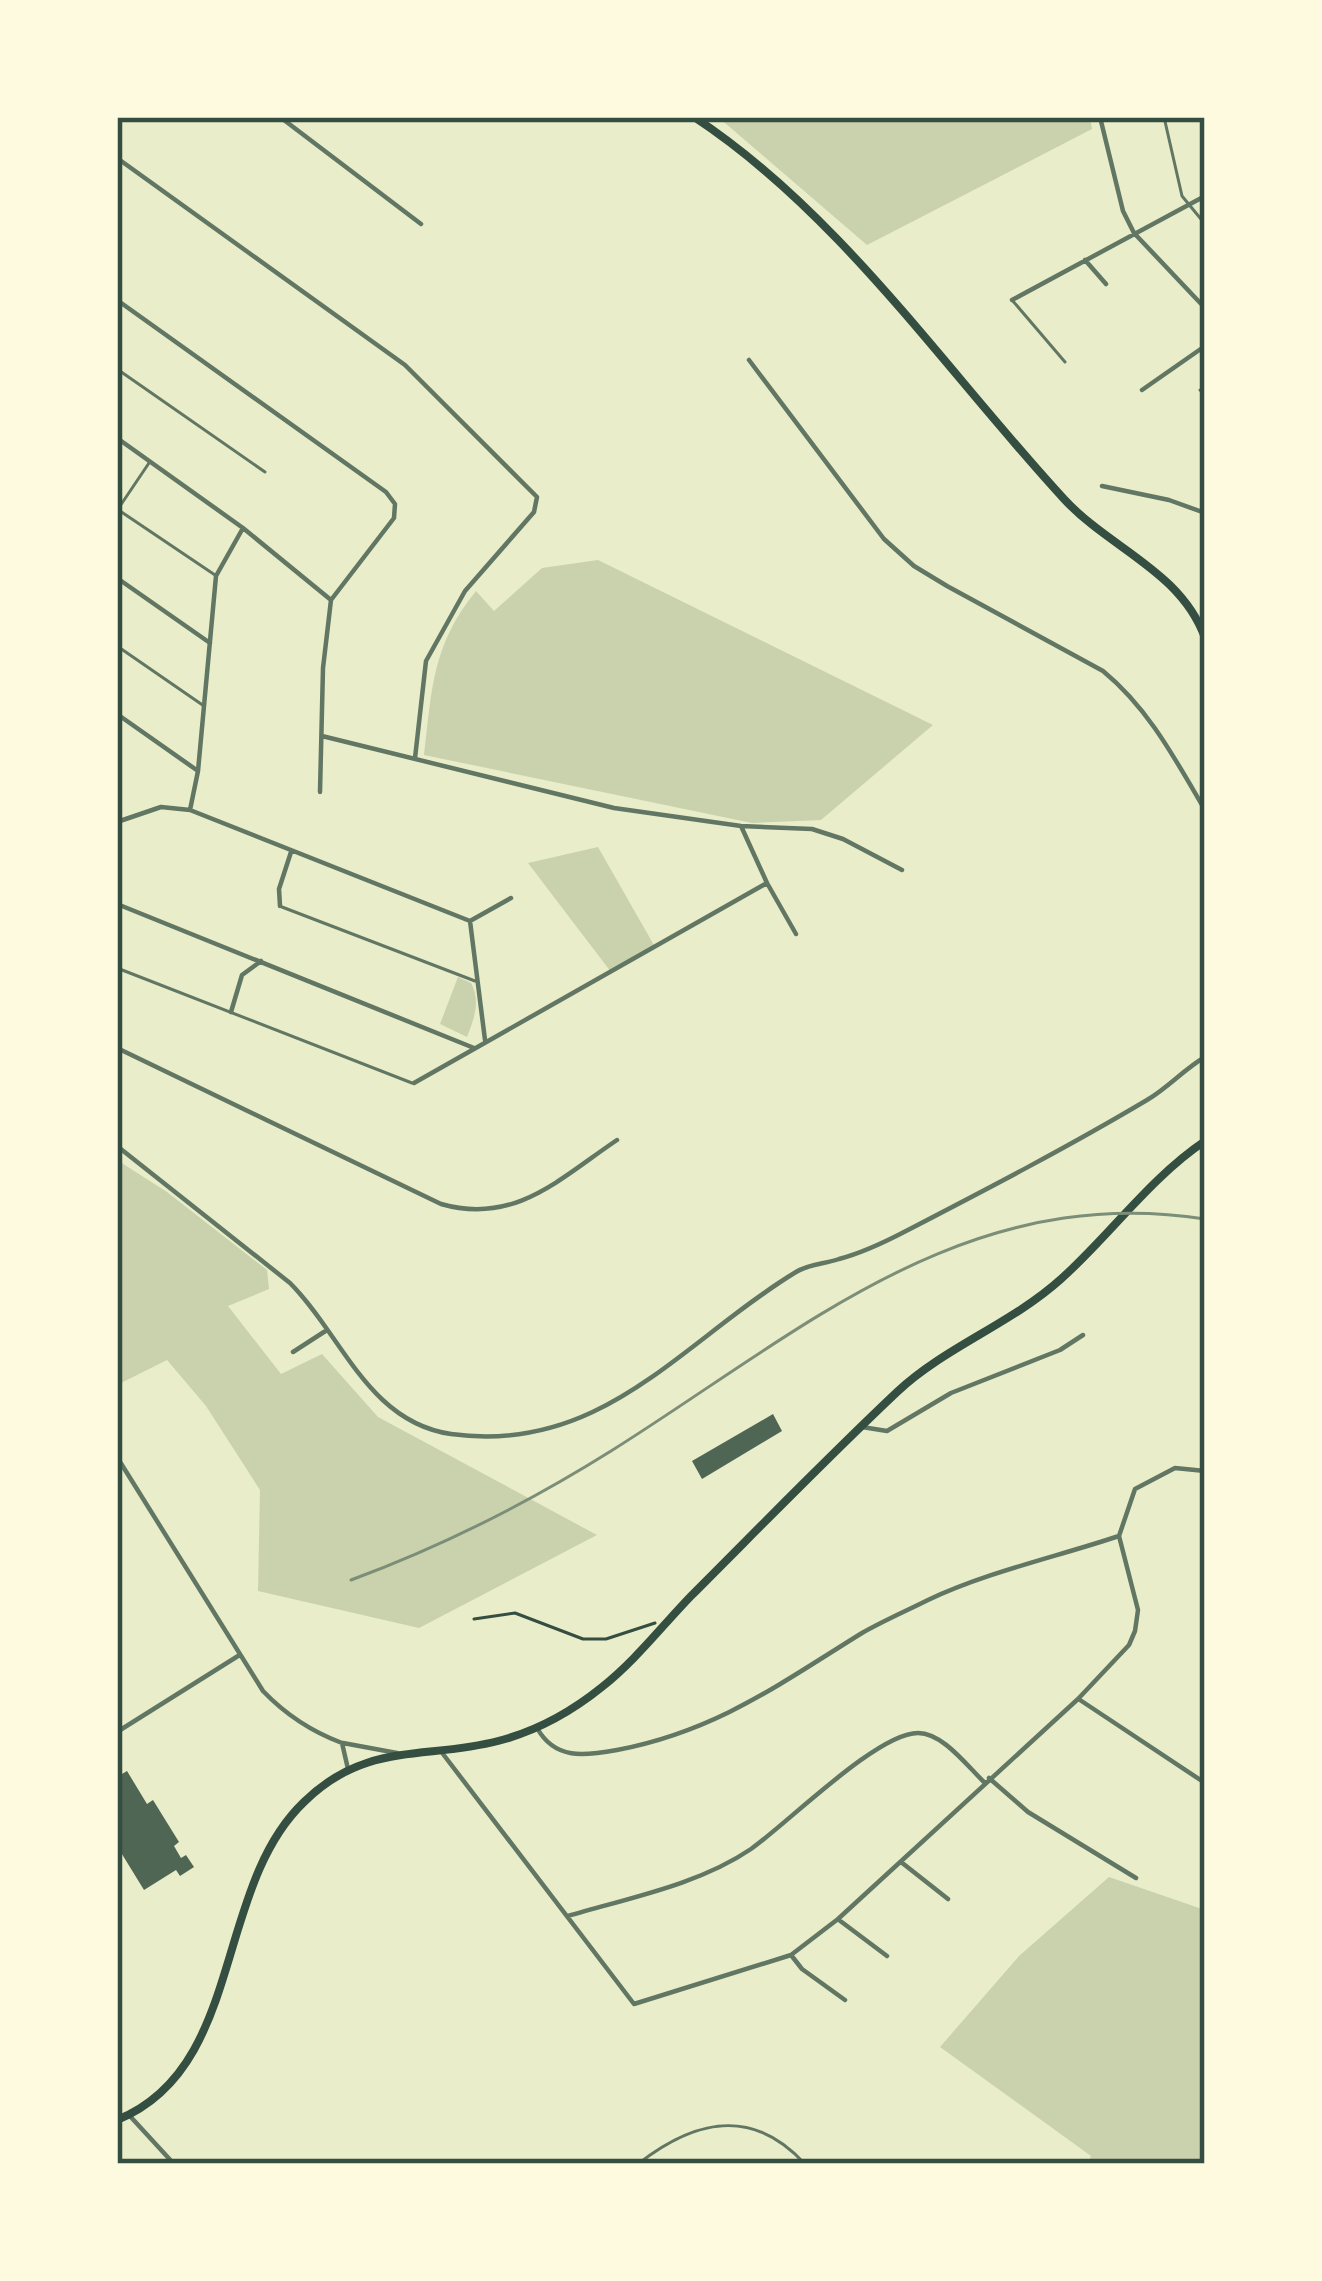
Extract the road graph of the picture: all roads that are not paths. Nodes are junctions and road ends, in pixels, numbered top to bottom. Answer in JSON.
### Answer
{"nodes":[{"id":1,"x":280,"y":117,"type":"edge"},
{"id":2,"x":694,"y":117,"type":"edge"},
{"id":3,"x":1100,"y":117,"type":"edge"},
{"id":4,"x":1164,"y":117,"type":"edge"},
{"id":5,"x":117,"y":158,"type":"edge"},
{"id":6,"x":1205,"y":196,"type":"edge"},
{"id":7,"x":1187,"y":206,"type":"junction"},
{"id":8,"x":421,"y":224,"type":"dead end"},
{"id":9,"x":1205,"y":224,"type":"edge"},
{"id":10,"x":1134,"y":233,"type":"junction"},
{"id":11,"x":1085,"y":260,"type":"junction"},
{"id":12,"x":1106,"y":284,"type":"dead end"},
{"id":13,"x":117,"y":300,"type":"edge"},
{"id":14,"x":1012,"y":300,"type":"joint"},
{"id":15,"x":1205,"y":308,"type":"edge"},
{"id":16,"x":1205,"y":346,"type":"edge"},
{"id":17,"x":749,"y":360,"type":"dead end"},
{"id":18,"x":1065,"y":362,"type":"dead end"},
{"id":19,"x":117,"y":369,"type":"edge"},
{"id":20,"x":1142,"y":390,"type":"dead end"},
{"id":21,"x":117,"y":438,"type":"edge"},
{"id":22,"x":150,"y":462,"type":"junction"},
{"id":23,"x":265,"y":472,"type":"dead end"},
{"id":24,"x":1102,"y":486,"type":"dead end"},
{"id":25,"x":117,"y":509,"type":"edge"},
{"id":26,"x":1205,"y":514,"type":"edge"},
{"id":27,"x":243,"y":528,"type":"junction"},
{"id":28,"x":216,"y":576,"type":"junction"},
{"id":29,"x":117,"y":578,"type":"edge"},
{"id":30,"x":331,"y":600,"type":"junction"},
{"id":31,"x":1201,"y":617,"type":"edge"},
{"id":32,"x":1205,"y":638,"type":"edge"},
{"id":33,"x":210,"y":643,"type":"junction"},
{"id":34,"x":117,"y":646,"type":"edge"},
{"id":35,"x":205,"y":706,"type":"junction"},
{"id":36,"x":117,"y":714,"type":"edge"},
{"id":37,"x":322,"y":736,"type":"junction"},
{"id":38,"x":415,"y":758,"type":"junction"},
{"id":39,"x":198,"y":771,"type":"junction"},
{"id":40,"x":320,"y":791,"type":"dead end"},
{"id":41,"x":190,"y":810,"type":"junction"},
{"id":42,"x":1205,"y":810,"type":"edge"},
{"id":43,"x":117,"y":822,"type":"edge"},
{"id":44,"x":741,"y":826,"type":"junction"},
{"id":45,"x":291,"y":852,"type":"junction"},
{"id":46,"x":902,"y":870,"type":"dead end"},
{"id":47,"x":767,"y":884,"type":"junction"},
{"id":48,"x":511,"y":898,"type":"dead end"},
{"id":49,"x":117,"y":904,"type":"edge"},
{"id":50,"x":280,"y":906,"type":"joint"},
{"id":51,"x":470,"y":921,"type":"junction"},
{"id":52,"x":796,"y":934,"type":"dead end"},
{"id":53,"x":261,"y":961,"type":"junction"},
{"id":54,"x":117,"y":968,"type":"edge"},
{"id":55,"x":477,"y":981,"type":"junction"},
{"id":56,"x":231,"y":1012,"type":"junction"},
{"id":57,"x":485,"y":1043,"type":"junction"},
{"id":58,"x":117,"y":1048,"type":"edge"},
{"id":59,"x":474,"y":1048,"type":"junction"},
{"id":60,"x":1205,"y":1057,"type":"edge"},
{"id":61,"x":414,"y":1083,"type":"joint"},
{"id":62,"x":617,"y":1141,"type":"dead end"},
{"id":63,"x":1205,"y":1141,"type":"edge"},
{"id":64,"x":117,"y":1146,"type":"edge"},
{"id":65,"x":326,"y":1330,"type":"junction"},
{"id":66,"x":1083,"y":1335,"type":"dead end"},
{"id":67,"x":293,"y":1352,"type":"dead end"},
{"id":68,"x":862,"y":1427,"type":"junction"},
{"id":69,"x":117,"y":1456,"type":"edge"},
{"id":70,"x":1205,"y":1471,"type":"edge"},
{"id":71,"x":1119,"y":1536,"type":"junction"},
{"id":72,"x":238,"y":1655,"type":"junction"},
{"id":73,"x":1078,"y":1699,"type":"junction"},
{"id":74,"x":537,"y":1728,"type":"junction"},
{"id":75,"x":117,"y":1732,"type":"edge"},
{"id":76,"x":342,"y":1743,"type":"junction"},
{"id":77,"x":440,"y":1749,"type":"junction"},
{"id":78,"x":397,"y":1753,"type":"junction"},
{"id":79,"x":348,"y":1769,"type":"junction"},
{"id":80,"x":987,"y":1780,"type":"junction"},
{"id":81,"x":1205,"y":1783,"type":"edge"},
{"id":82,"x":899,"y":1860,"type":"junction"},
{"id":83,"x":1136,"y":1878,"type":"dead end"},
{"id":84,"x":948,"y":1900,"type":"dead end"},
{"id":85,"x":568,"y":1916,"type":"junction"},
{"id":86,"x":838,"y":1918,"type":"junction"},
{"id":87,"x":791,"y":1955,"type":"junction"},
{"id":88,"x":887,"y":1956,"type":"dead end"},
{"id":89,"x":845,"y":2000,"type":"dead end"},
{"id":90,"x":129,"y":2115,"type":"junction"},
{"id":91,"x":117,"y":2120,"type":"edge"},
{"id":92,"x":174,"y":2164,"type":"edge"},
{"id":93,"x":638,"y":2164,"type":"edge"},
{"id":94,"x":805,"y":2164,"type":"edge"}],
"edges":[{"from":1,"to":8,"type":"street"},
{"from":2,"to":31,"type":"main road"},
{"from":3,"to":10,"type":"street"},
{"from":4,"to":7,"type":"lane"},
{"from":5,"to":38,"type":"street"},
{"from":6,"to":7,"type":"street"},
{"from":7,"to":9,"type":"lane"},
{"from":7,"to":10,"type":"street"},
{"from":10,"to":11,"type":"street"},
{"from":10,"to":15,"type":"street"},
{"from":11,"to":12,"type":"street"},
{"from":11,"to":14,"type":"street"},
{"from":13,"to":30,"type":"street"},
{"from":14,"to":18,"type":"lane"},
{"from":16,"to":20,"type":"street"},
{"from":17,"to":42,"type":"street"},
{"from":19,"to":23,"type":"lane"},
{"from":21,"to":22,"type":"street"},
{"from":22,"to":25,"type":"lane"},
{"from":22,"to":27,"type":"street"},
{"from":24,"to":26,"type":"street"},
{"from":25,"to":28,"type":"lane"},
{"from":27,"to":28,"type":"street"},
{"from":27,"to":30,"type":"street"},
{"from":28,"to":33,"type":"street"},
{"from":29,"to":33,"type":"street"},
{"from":30,"to":37,"type":"street"},
{"from":31,"to":32,"type":"main road"},
{"from":33,"to":35,"type":"street"},
{"from":34,"to":35,"type":"lane"},
{"from":35,"to":39,"type":"street"},
{"from":36,"to":39,"type":"street"},
{"from":37,"to":38,"type":"street"},
{"from":37,"to":40,"type":"street"},
{"from":38,"to":44,"type":"street"},
{"from":39,"to":41,"type":"street"},
{"from":41,"to":43,"type":"street"},
{"from":41,"to":45,"type":"street"},
{"from":44,"to":46,"type":"street"},
{"from":44,"to":47,"type":"street"},
{"from":45,"to":50,"type":"street"},
{"from":45,"to":51,"type":"street"},
{"from":47,"to":52,"type":"street"},
{"from":47,"to":57,"type":"street"},
{"from":48,"to":51,"type":"street"},
{"from":49,"to":53,"type":"street"},
{"from":50,"to":55,"type":"lane"},
{"from":51,"to":55,"type":"street"},
{"from":53,"to":56,"type":"street"},
{"from":53,"to":59,"type":"street"},
{"from":54,"to":56,"type":"lane"},
{"from":55,"to":57,"type":"street"},
{"from":56,"to":61,"type":"lane"},
{"from":57,"to":59,"type":"street"},
{"from":58,"to":62,"type":"street"},
{"from":59,"to":61,"type":"street"},
{"from":60,"to":65,"type":"street"},
{"from":63,"to":68,"type":"main road"},
{"from":64,"to":65,"type":"street"},
{"from":65,"to":67,"type":"street"},
{"from":66,"to":68,"type":"street"},
{"from":68,"to":74,"type":"main road"},
{"from":69,"to":72,"type":"street"},
{"from":70,"to":71,"type":"street"},
{"from":71,"to":73,"type":"street"},
{"from":71,"to":74,"type":"street"},
{"from":72,"to":75,"type":"street"},
{"from":72,"to":76,"type":"street"},
{"from":73,"to":80,"type":"street"},
{"from":73,"to":81,"type":"street"},
{"from":74,"to":77,"type":"main road"},
{"from":76,"to":78,"type":"street"},
{"from":76,"to":79,"type":"street"},
{"from":77,"to":78,"type":"main road"},
{"from":77,"to":85,"type":"street"},
{"from":78,"to":79,"type":"main road"},
{"from":79,"to":90,"type":"main road"},
{"from":80,"to":82,"type":"street"},
{"from":80,"to":83,"type":"street"},
{"from":80,"to":85,"type":"street"},
{"from":82,"to":84,"type":"street"},
{"from":82,"to":86,"type":"street"},
{"from":85,"to":87,"type":"street"},
{"from":86,"to":87,"type":"street"},
{"from":86,"to":88,"type":"street"},
{"from":87,"to":89,"type":"street"},
{"from":90,"to":91,"type":"main road"},
{"from":90,"to":92,"type":"street"},
{"from":93,"to":94,"type":"lane"}]}
